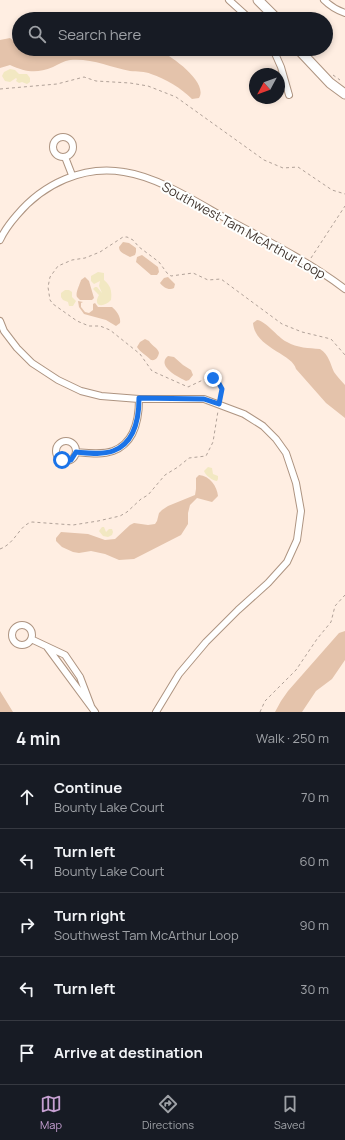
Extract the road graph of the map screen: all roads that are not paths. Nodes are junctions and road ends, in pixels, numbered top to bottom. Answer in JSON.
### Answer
{"nodes":[{"id":1,"x":229,"y":0,"type":"edge"},
{"id":2,"x":258,"y":0,"type":"edge"},
{"id":3,"x":324,"y":0,"type":"edge"},
{"id":4,"x":242,"y":12,"type":"edge"},
{"id":5,"x":270,"y":12,"type":"edge"},
{"id":6,"x":345,"y":12,"type":"edge"},
{"id":7,"x":276,"y":56,"type":"edge"},
{"id":8,"x":305,"y":56,"type":"edge"},
{"id":9,"x":345,"y":94,"type":"edge"},
{"id":10,"x":289,"y":95,"type":"dead end"},
{"id":11,"x":66,"y":157,"type":"dead end"},
{"id":12,"x":72,"y":175,"type":"junction"},
{"id":13,"x":0,"y":240,"type":"edge"},
{"id":14,"x":345,"y":289,"type":"edge"},
{"id":15,"x":0,"y":322,"type":"edge"},
{"id":16,"x":139,"y":398,"type":"junction"},
{"id":17,"x":76,"y":452,"type":"dead end"},
{"id":18,"x":31,"y":639,"type":"dead end"},
{"id":19,"x":46,"y":646,"type":"junction"},
{"id":20,"x":91,"y":706,"type":"junction"},
{"id":21,"x":95,"y":712,"type":"edge"},
{"id":22,"x":156,"y":712,"type":"edge"}],
"edges":[{"from":1,"to":4,"type":"street"},
{"from":2,"to":5,"type":"street"},
{"from":3,"to":6,"type":"street"},
{"from":7,"to":10,"type":"street"},
{"from":8,"to":9,"type":"street"},
{"from":11,"to":12,"type":"street"},
{"from":12,"to":13,"type":"street","name":"Southwest Tam McArthur Loop"},
{"from":12,"to":14,"type":"street","name":"Southwest Tam McArthur Loop"},
{"from":15,"to":16,"type":"street"},
{"from":16,"to":17,"type":"street"},
{"from":16,"to":22,"type":"street"},
{"from":18,"to":19,"type":"street"},
{"from":19,"to":20,"type":"street"},
{"from":19,"to":20,"type":"street"},
{"from":20,"to":21,"type":"street"}]}
